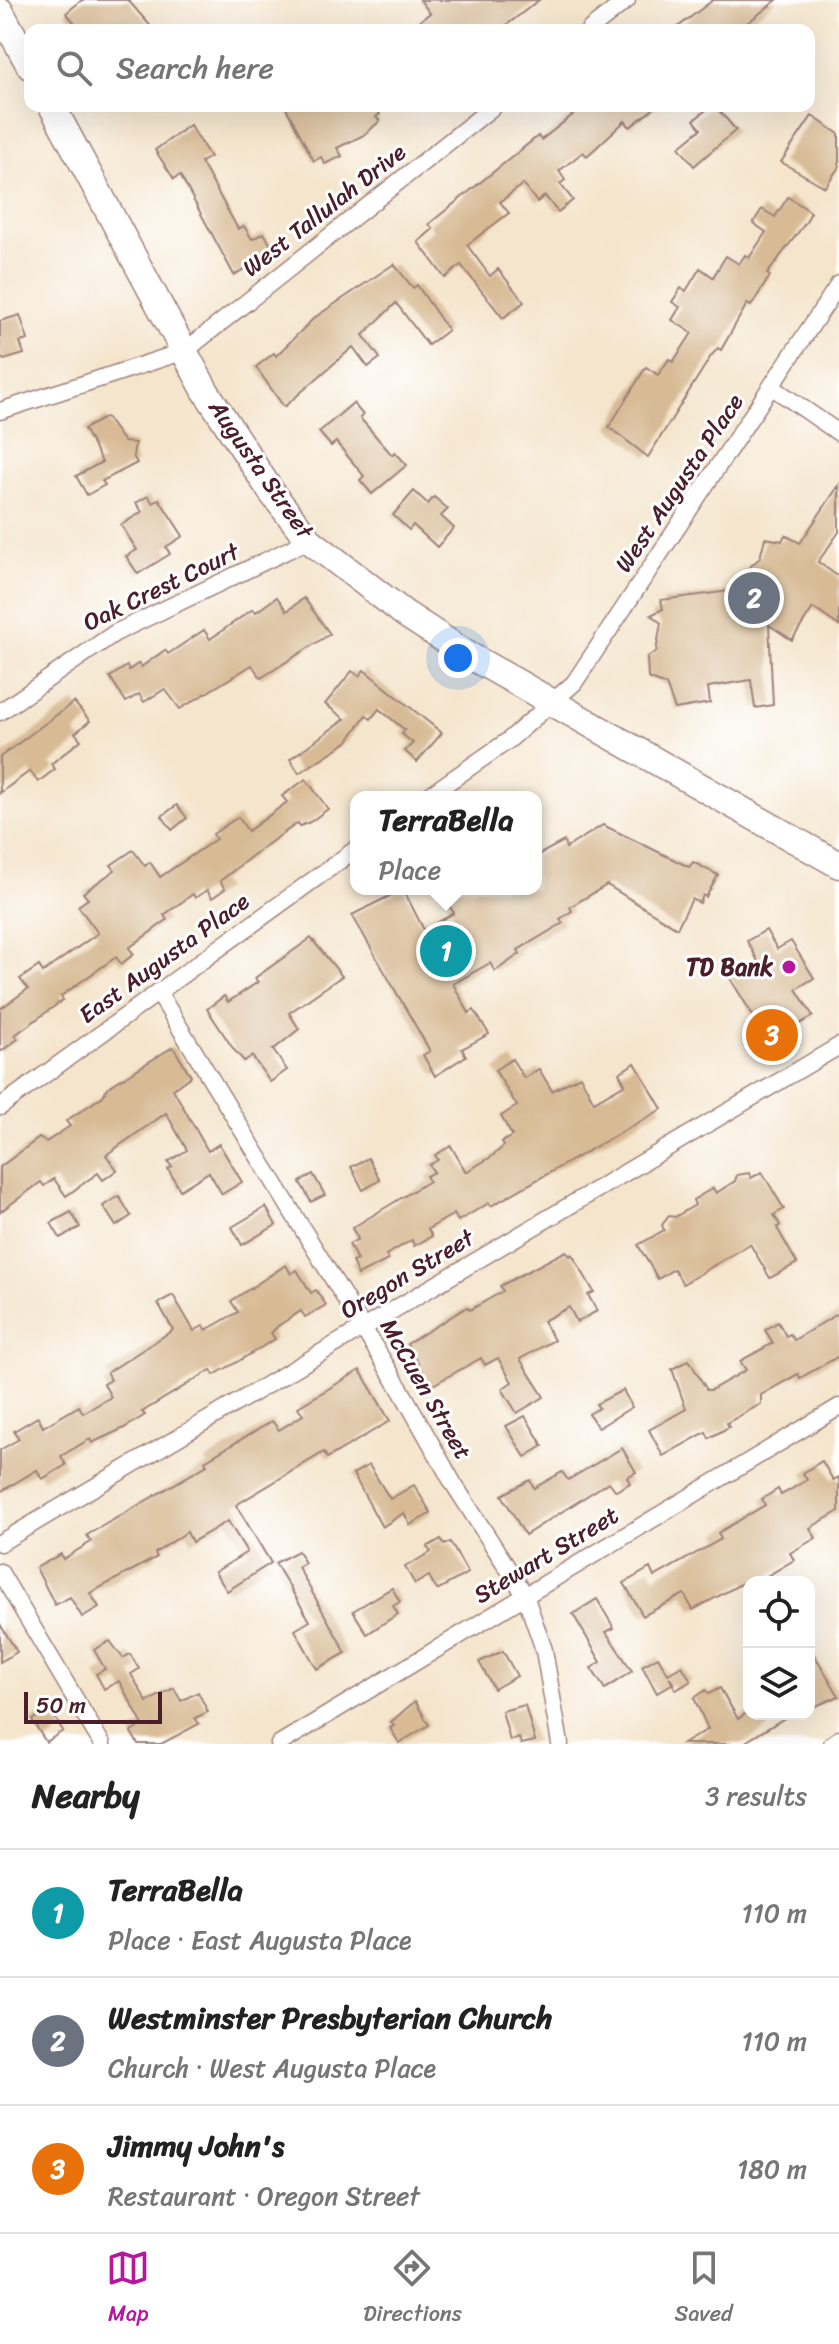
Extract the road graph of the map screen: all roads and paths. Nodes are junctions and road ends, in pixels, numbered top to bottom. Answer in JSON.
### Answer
{"nodes":[{"id":1,"x":627,"y":0,"type":"edge"},
{"id":2,"x":0,"y":11,"type":"edge"},
{"id":3,"x":597,"y":24,"type":"edge"},
{"id":4,"x":24,"y":55,"type":"edge"},
{"id":5,"x":55,"y":112,"type":"edge"},
{"id":6,"x":486,"y":112,"type":"edge"},
{"id":7,"x":839,"y":284,"type":"edge"},
{"id":8,"x":185,"y":351,"type":"junction"},
{"id":9,"x":772,"y":387,"type":"junction"},
{"id":10,"x":0,"y":411,"type":"edge"},
{"id":11,"x":839,"y":433,"type":"edge"},
{"id":12,"x":309,"y":540,"type":"junction"},
{"id":13,"x":553,"y":705,"type":"junction"},
{"id":14,"x":0,"y":712,"type":"edge"},
{"id":15,"x":435,"y":791,"type":"edge"},
{"id":16,"x":350,"y":853,"type":"edge"},
{"id":17,"x":839,"y":865,"type":"edge"},
{"id":18,"x":158,"y":992,"type":"junction"},
{"id":19,"x":839,"y":1046,"type":"edge"},
{"id":20,"x":0,"y":1107,"type":"edge"},
{"id":21,"x":363,"y":1328,"type":"junction"},
{"id":22,"x":839,"y":1407,"type":"edge"},
{"id":23,"x":0,"y":1543,"type":"edge"},
{"id":24,"x":0,"y":1572,"type":"edge"},
{"id":25,"x":525,"y":1595,"type":"junction"},
{"id":26,"x":839,"y":1739,"type":"edge"},
{"id":27,"x":102,"y":1744,"type":"edge"},
{"id":28,"x":279,"y":1744,"type":"edge"},
{"id":29,"x":560,"y":1744,"type":"edge"},
{"id":30,"x":832,"y":1744,"type":"edge"}],
"edges":[{"from":1,"to":3,"type":"street"},
{"from":2,"to":4,"type":"main road"},
{"from":5,"to":8,"type":"main road","name":"Augusta Street"},
{"from":6,"to":8,"type":"street","name":"West Tallulah Drive"},
{"from":7,"to":9,"type":"street","name":"West Augusta Place"},
{"from":8,"to":10,"type":"street"},
{"from":8,"to":12,"type":"main road","name":"Augusta Street"},
{"from":9,"to":11,"type":"street"},
{"from":9,"to":13,"type":"street","name":"West Augusta Place"},
{"from":12,"to":13,"type":"main road","name":"Augusta Street"},
{"from":12,"to":14,"type":"street","name":"Oak Crest Court"},
{"from":13,"to":15,"type":"street"},
{"from":13,"to":17,"type":"main road","name":"Augusta Street"},
{"from":16,"to":18,"type":"street","name":"East Augusta Place"},
{"from":18,"to":20,"type":"street","name":"East Augusta Place"},
{"from":18,"to":21,"type":"street","name":"McCuen Street"},
{"from":19,"to":21,"type":"street","name":"Oregon Street"},
{"from":21,"to":23,"type":"street","name":"Oregon Street"},
{"from":21,"to":25,"type":"street","name":"McCuen Street"},
{"from":22,"to":25,"type":"street","name":"Stewart Street"},
{"from":24,"to":27,"type":"street"},
{"from":25,"to":28,"type":"street","name":"Stewart Street"},
{"from":25,"to":29,"type":"street","name":"McCuen Street"},
{"from":26,"to":30,"type":"street"}]}
